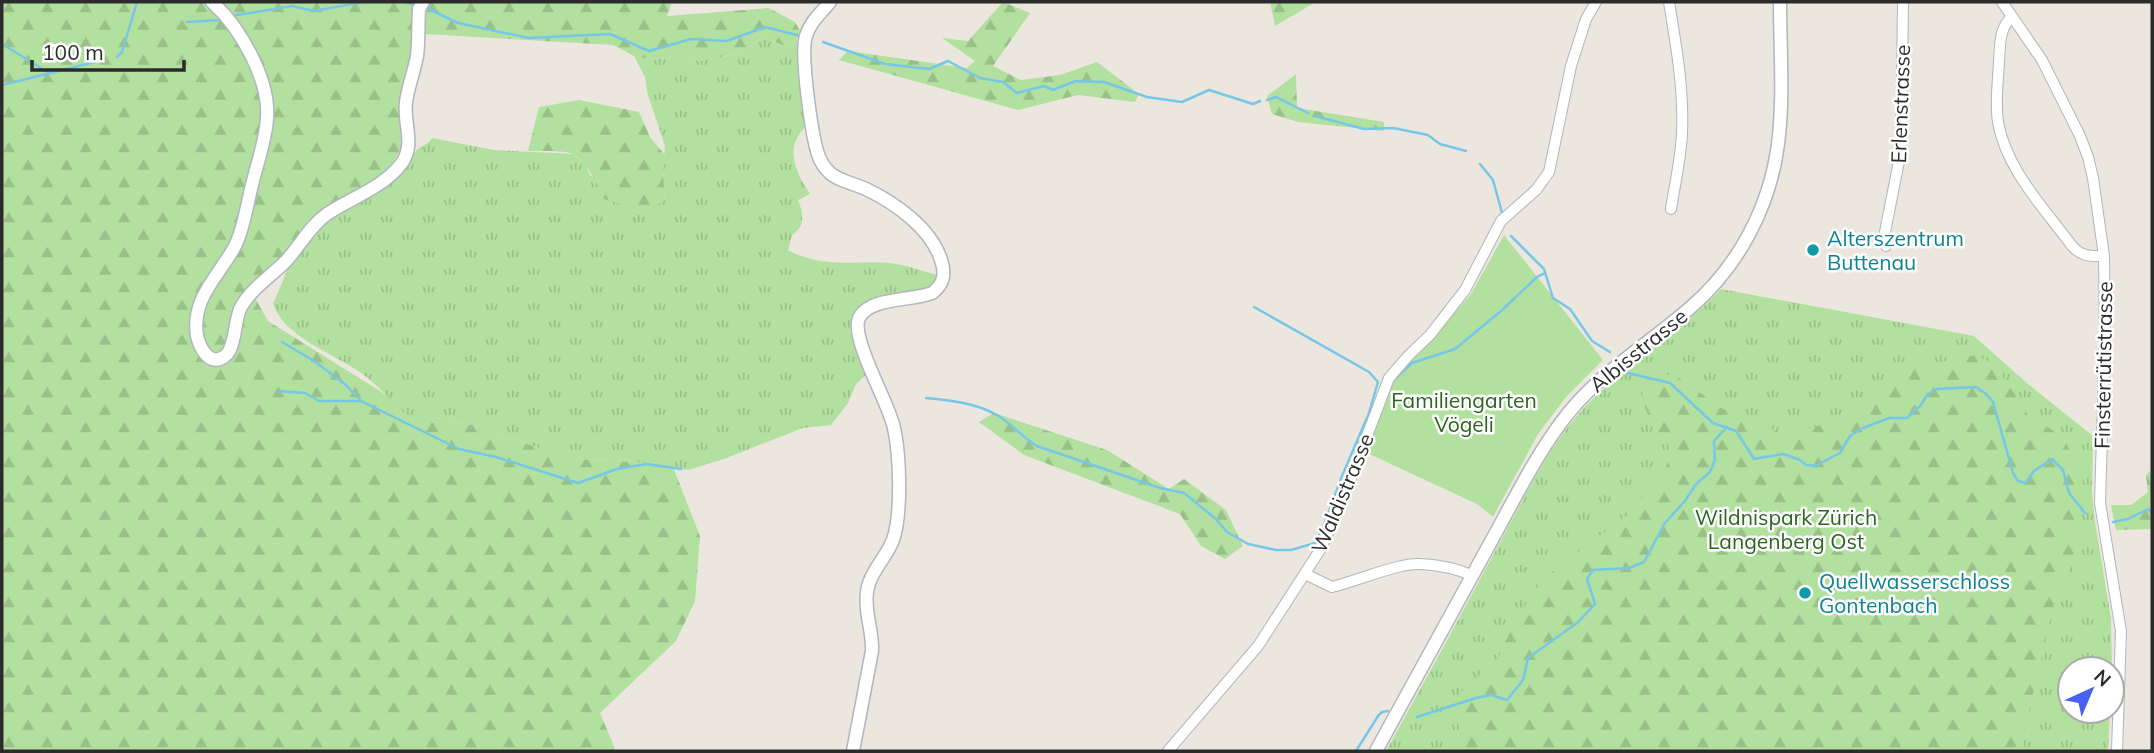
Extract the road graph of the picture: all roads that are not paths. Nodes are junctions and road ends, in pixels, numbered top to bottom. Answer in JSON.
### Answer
{"nodes":[{"id":1,"x":212,"y":2,"type":"edge"},
{"id":2,"x":423,"y":2,"type":"edge"},
{"id":3,"x":830,"y":2,"type":"edge"},
{"id":4,"x":1595,"y":2,"type":"edge"},
{"id":5,"x":1669,"y":2,"type":"edge"},
{"id":6,"x":1780,"y":2,"type":"edge"},
{"id":7,"x":1903,"y":2,"type":"edge"},
{"id":8,"x":2005,"y":3,"type":"edge"},
{"id":9,"x":2012,"y":17,"type":"junction"},
{"id":10,"x":1671,"y":208,"type":"dead end"},
{"id":11,"x":1886,"y":246,"type":"dead end"},
{"id":12,"x":2104,"y":256,"type":"junction"},
{"id":13,"x":1305,"y":574,"type":"junction"},
{"id":14,"x":1472,"y":576,"type":"junction"},
{"id":15,"x":853,"y":751,"type":"edge"},
{"id":16,"x":1168,"y":751,"type":"edge"},
{"id":17,"x":1377,"y":751,"type":"edge"},
{"id":18,"x":2118,"y":751,"type":"edge"}],
"edges":[{"from":1,"to":2,"type":"street"},
{"from":3,"to":15,"type":"street"},
{"from":4,"to":13,"type":"street","name":"Waldistrasse"},
{"from":5,"to":10,"type":"street"},
{"from":6,"to":14,"type":"street","name":"Albisstrasse"},
{"from":7,"to":11,"type":"street","name":"Erlenstrasse"},
{"from":8,"to":9,"type":"street","name":"Finsterrütistrasse"},
{"from":9,"to":12,"type":"street","name":"Finsterrütistrasse"},
{"from":9,"to":12,"type":"street"},
{"from":12,"to":18,"type":"street","name":"Finsterrütistrasse"},
{"from":13,"to":14,"type":"street"},
{"from":13,"to":16,"type":"street","name":"Waldistrasse"},
{"from":14,"to":17,"type":"street","name":"Albisstrasse"}]}
